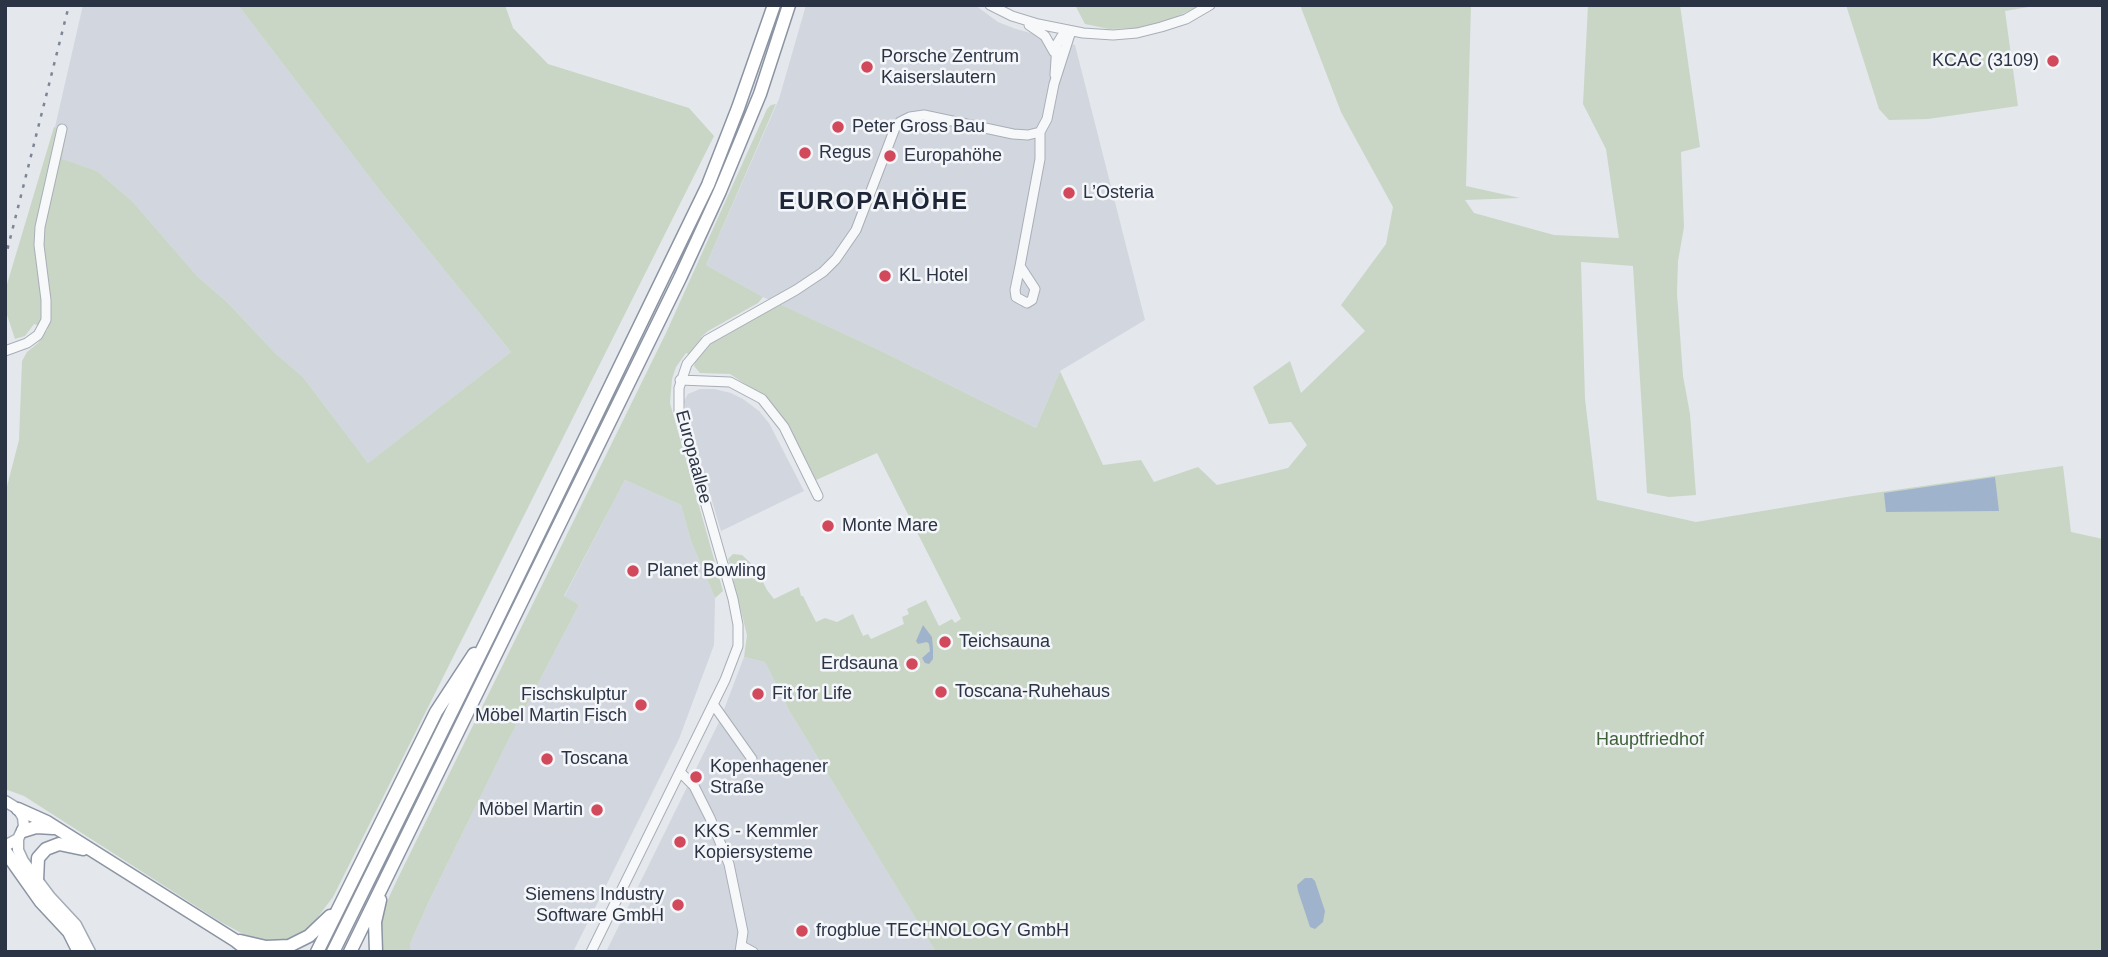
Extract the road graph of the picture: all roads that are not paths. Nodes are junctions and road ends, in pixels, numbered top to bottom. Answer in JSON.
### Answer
{"nodes":[{"id":1,"x":774,"y":5,"type":"edge"},
{"id":2,"x":789,"y":5,"type":"edge"},
{"id":3,"x":990,"y":5,"type":"edge"},
{"id":4,"x":1210,"y":5,"type":"edge"},
{"id":5,"x":1018,"y":19,"type":"junction"},
{"id":6,"x":1071,"y":31,"type":"junction"},
{"id":7,"x":1056,"y":56,"type":"junction"},
{"id":8,"x":1054,"y":84,"type":"junction"},
{"id":9,"x":62,"y":129,"type":"dead end"},
{"id":10,"x":1040,"y":132,"type":"junction"},
{"id":11,"x":1020,"y":266,"type":"dead end"},
{"id":12,"x":5,"y":351,"type":"edge"},
{"id":13,"x":680,"y":380,"type":"junction"},
{"id":14,"x":818,"y":496,"type":"dead end"},
{"id":15,"x":490,"y":634,"type":"junction"},
{"id":16,"x":713,"y":704,"type":"junction"},
{"id":17,"x":752,"y":759,"type":"dead end"},
{"id":18,"x":680,"y":772,"type":"junction"},
{"id":19,"x":5,"y":801,"type":"edge"},
{"id":20,"x":18,"y":809,"type":"junction"},
{"id":21,"x":57,"y":829,"type":"junction"},
{"id":22,"x":20,"y":835,"type":"junction"},
{"id":23,"x":5,"y":849,"type":"edge"},
{"id":24,"x":96,"y":852,"type":"junction"},
{"id":25,"x":387,"y":875,"type":"junction"},
{"id":26,"x":37,"y":881,"type":"junction"},
{"id":27,"x":343,"y":900,"type":"junction"},
{"id":28,"x":236,"y":940,"type":"junction"},
{"id":29,"x":741,"y":949,"type":"edge"},
{"id":30,"x":79,"y":952,"type":"edge"},
{"id":31,"x":90,"y":952,"type":"edge"},
{"id":32,"x":250,"y":952,"type":"edge"},
{"id":33,"x":317,"y":952,"type":"edge"},
{"id":34,"x":332,"y":952,"type":"edge"},
{"id":35,"x":350,"y":952,"type":"edge"},
{"id":36,"x":376,"y":952,"type":"edge"},
{"id":37,"x":591,"y":952,"type":"edge"},
{"id":38,"x":753,"y":952,"type":"edge"}],
"edges":[{"from":1,"to":15,"type":"highway"},
{"from":2,"to":25,"type":"highway"},
{"from":3,"to":5,"type":"street"},
{"from":4,"to":6,"type":"street"},
{"from":5,"to":6,"type":"street"},
{"from":5,"to":7,"type":"street"},
{"from":6,"to":7,"type":"street"},
{"from":6,"to":8,"type":"street"},
{"from":7,"to":8,"type":"street"},
{"from":8,"to":10,"type":"street"},
{"from":9,"to":12,"type":"street"},
{"from":10,"to":11,"type":"street"},
{"from":10,"to":13,"type":"street"},
{"from":13,"to":14,"type":"street"},
{"from":13,"to":16,"type":"street","name":"Europaallee"},
{"from":15,"to":27,"type":"highway"},
{"from":15,"to":34,"type":"highway"},
{"from":16,"to":17,"type":"street"},
{"from":16,"to":18,"type":"street","name":"Europaallee"},
{"from":18,"to":29,"type":"street"},
{"from":18,"to":37,"type":"street","name":"Europaallee"},
{"from":19,"to":20,"type":"main road"},
{"from":20,"to":21,"type":"highway"},
{"from":20,"to":22,"type":"main road"},
{"from":21,"to":22,"type":"highway"},
{"from":21,"to":24,"type":"highway"},
{"from":22,"to":23,"type":"main road"},
{"from":22,"to":26,"type":"main road"},
{"from":23,"to":30,"type":"highway"},
{"from":24,"to":26,"type":"highway"},
{"from":24,"to":28,"type":"highway"},
{"from":25,"to":35,"type":"highway"},
{"from":25,"to":36,"type":"highway"},
{"from":26,"to":31,"type":"main road"},
{"from":27,"to":28,"type":"highway"},
{"from":27,"to":33,"type":"highway"},
{"from":28,"to":32,"type":"highway"},
{"from":29,"to":38,"type":"street"}]}
